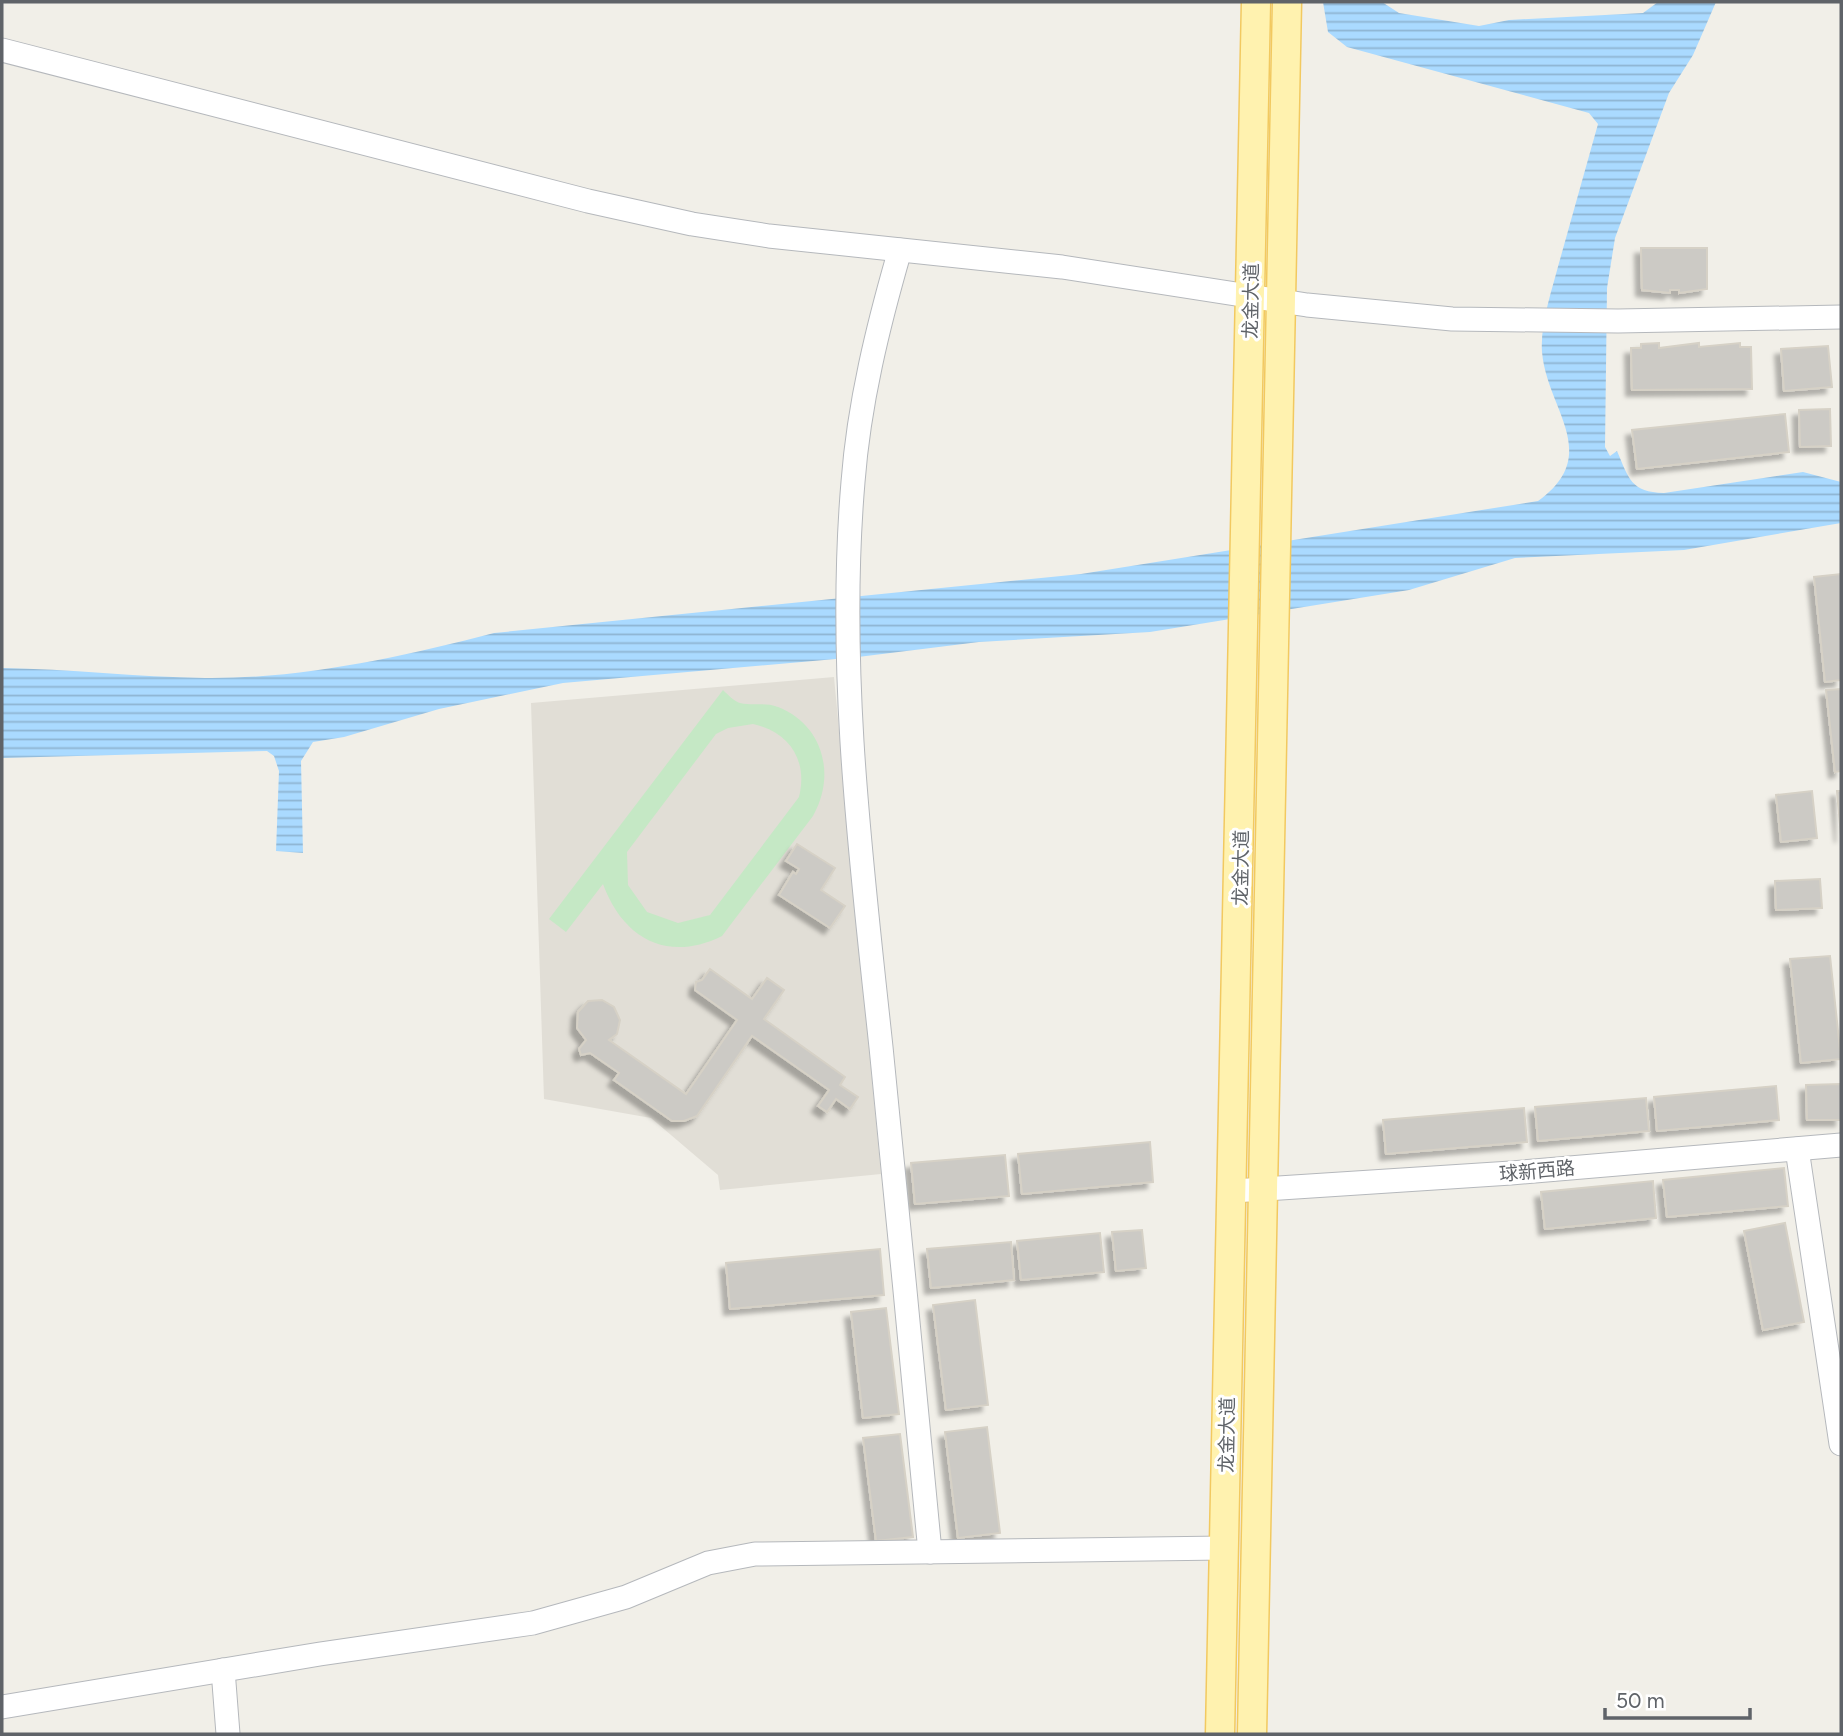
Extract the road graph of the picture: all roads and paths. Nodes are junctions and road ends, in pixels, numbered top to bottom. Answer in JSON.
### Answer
{"nodes":[{"id":1,"x":1256,"y":2,"type":"edge"},
{"id":2,"x":1287,"y":2,"type":"edge"},
{"id":3,"x":2,"y":50,"type":"edge"},
{"id":4,"x":900,"y":250,"type":"junction"},
{"id":5,"x":1251,"y":296,"type":"junction"},
{"id":6,"x":1281,"y":301,"type":"junction"},
{"id":7,"x":1841,"y":317,"type":"edge"},
{"id":8,"x":1841,"y":1145,"type":"edge"},
{"id":9,"x":1797,"y":1149,"type":"junction"},
{"id":10,"x":1263,"y":1188,"type":"junction"},
{"id":11,"x":1233,"y":1191,"type":"junction"},
{"id":12,"x":1841,"y":1444,"type":"edge"},
{"id":13,"x":1224,"y":1548,"type":"junction"},
{"id":14,"x":930,"y":1552,"type":"junction"},
{"id":15,"x":223,"y":1670,"type":"junction"},
{"id":16,"x":2,"y":1707,"type":"edge"},
{"id":17,"x":228,"y":1734,"type":"edge"},
{"id":18,"x":1220,"y":1734,"type":"edge"},
{"id":19,"x":1252,"y":1734,"type":"edge"}],
"edges":[{"from":1,"to":5,"type":"main road","name":"龙金大道"},
{"from":2,"to":6,"type":"main road","name":"龙金大道"},
{"from":3,"to":4,"type":"street"},
{"from":4,"to":5,"type":"street"},
{"from":4,"to":14,"type":"street"},
{"from":5,"to":6,"type":"street"},
{"from":5,"to":11,"type":"main road","name":"龙金大道"},
{"from":6,"to":7,"type":"street"},
{"from":6,"to":10,"type":"main road","name":"龙金大道"},
{"from":8,"to":9,"type":"street","name":"球新西路"},
{"from":9,"to":10,"type":"street","name":"球新西路"},
{"from":9,"to":12,"type":"street"},
{"from":10,"to":11,"type":"street","name":"球新西路"},
{"from":10,"to":19,"type":"main road","name":"龙金大道"},
{"from":11,"to":13,"type":"main road","name":"龙金大道"},
{"from":13,"to":14,"type":"street"},
{"from":13,"to":18,"type":"main road","name":"龙金大道"},
{"from":14,"to":15,"type":"street"},
{"from":15,"to":16,"type":"street"},
{"from":15,"to":17,"type":"street"}]}
